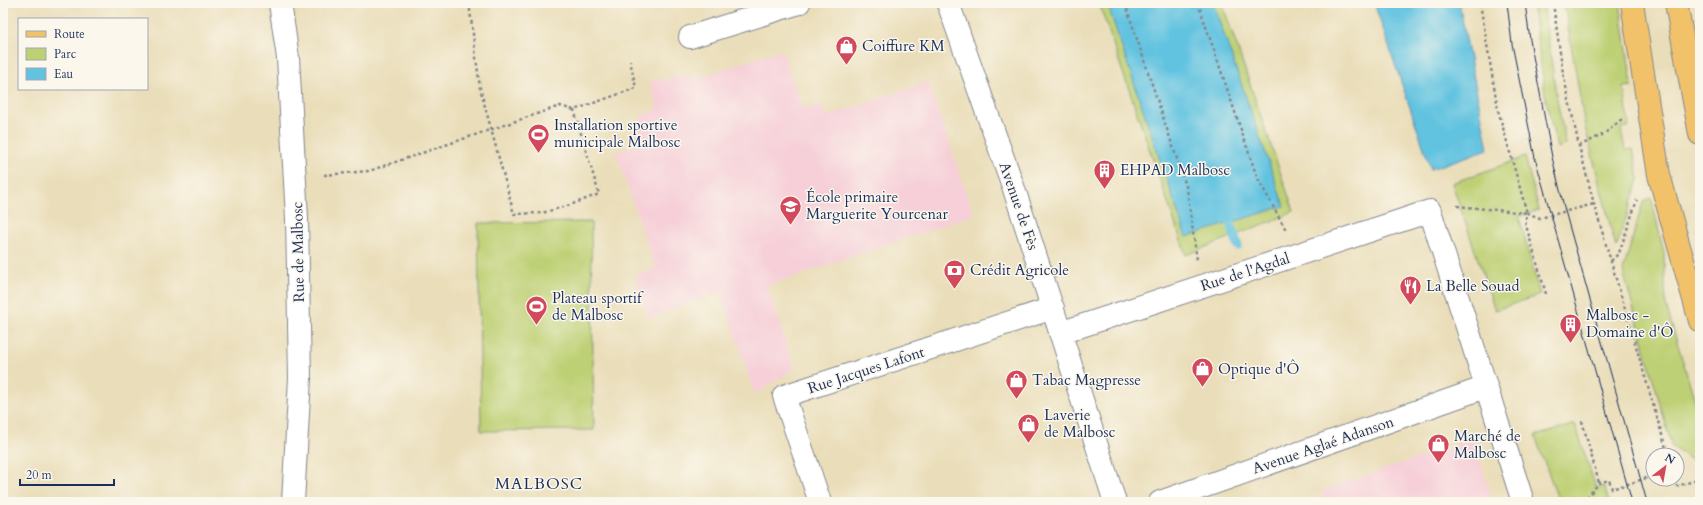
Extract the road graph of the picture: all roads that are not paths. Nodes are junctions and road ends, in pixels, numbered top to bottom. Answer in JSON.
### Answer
{"nodes":[{"id":1,"x":280,"y":3,"type":"edge"},
{"id":2,"x":799,"y":3,"type":"edge"},
{"id":3,"x":948,"y":3,"type":"edge"},
{"id":4,"x":1632,"y":3,"type":"edge"},
{"id":5,"x":1676,"y":3,"type":"edge"},
{"id":6,"x":690,"y":37,"type":"dead end"},
{"id":7,"x":1700,"y":134,"type":"edge"},
{"id":8,"x":1052,"y":308,"type":"junction"},
{"id":9,"x":1700,"y":321,"type":"edge"},
{"id":10,"x":1060,"y":333,"type":"junction"},
{"id":11,"x":1486,"y":387,"type":"junction"},
{"id":12,"x":292,"y":502,"type":"edge"},
{"id":13,"x":820,"y":502,"type":"edge"},
{"id":14,"x":1115,"y":502,"type":"edge"},
{"id":15,"x":1160,"y":502,"type":"edge"},
{"id":16,"x":1523,"y":502,"type":"edge"}],
"edges":[{"from":1,"to":12,"type":"street","name":"Rue de Malbosc"},
{"from":2,"to":6,"type":"street"},
{"from":3,"to":8,"type":"street","name":"Avenue de Fès"},
{"from":4,"to":9,"type":"main road"},
{"from":5,"to":7,"type":"main road"},
{"from":8,"to":10,"type":"street","name":"Avenue de Fès"},
{"from":8,"to":13,"type":"street","name":"Rue Jacques Lafont"},
{"from":10,"to":11,"type":"street","name":"Rue de l'Agdal"},
{"from":10,"to":14,"type":"street","name":"Avenue de Fès"},
{"from":11,"to":15,"type":"street","name":"Avenue Aglaé Adanson"},
{"from":11,"to":16,"type":"street"}]}
